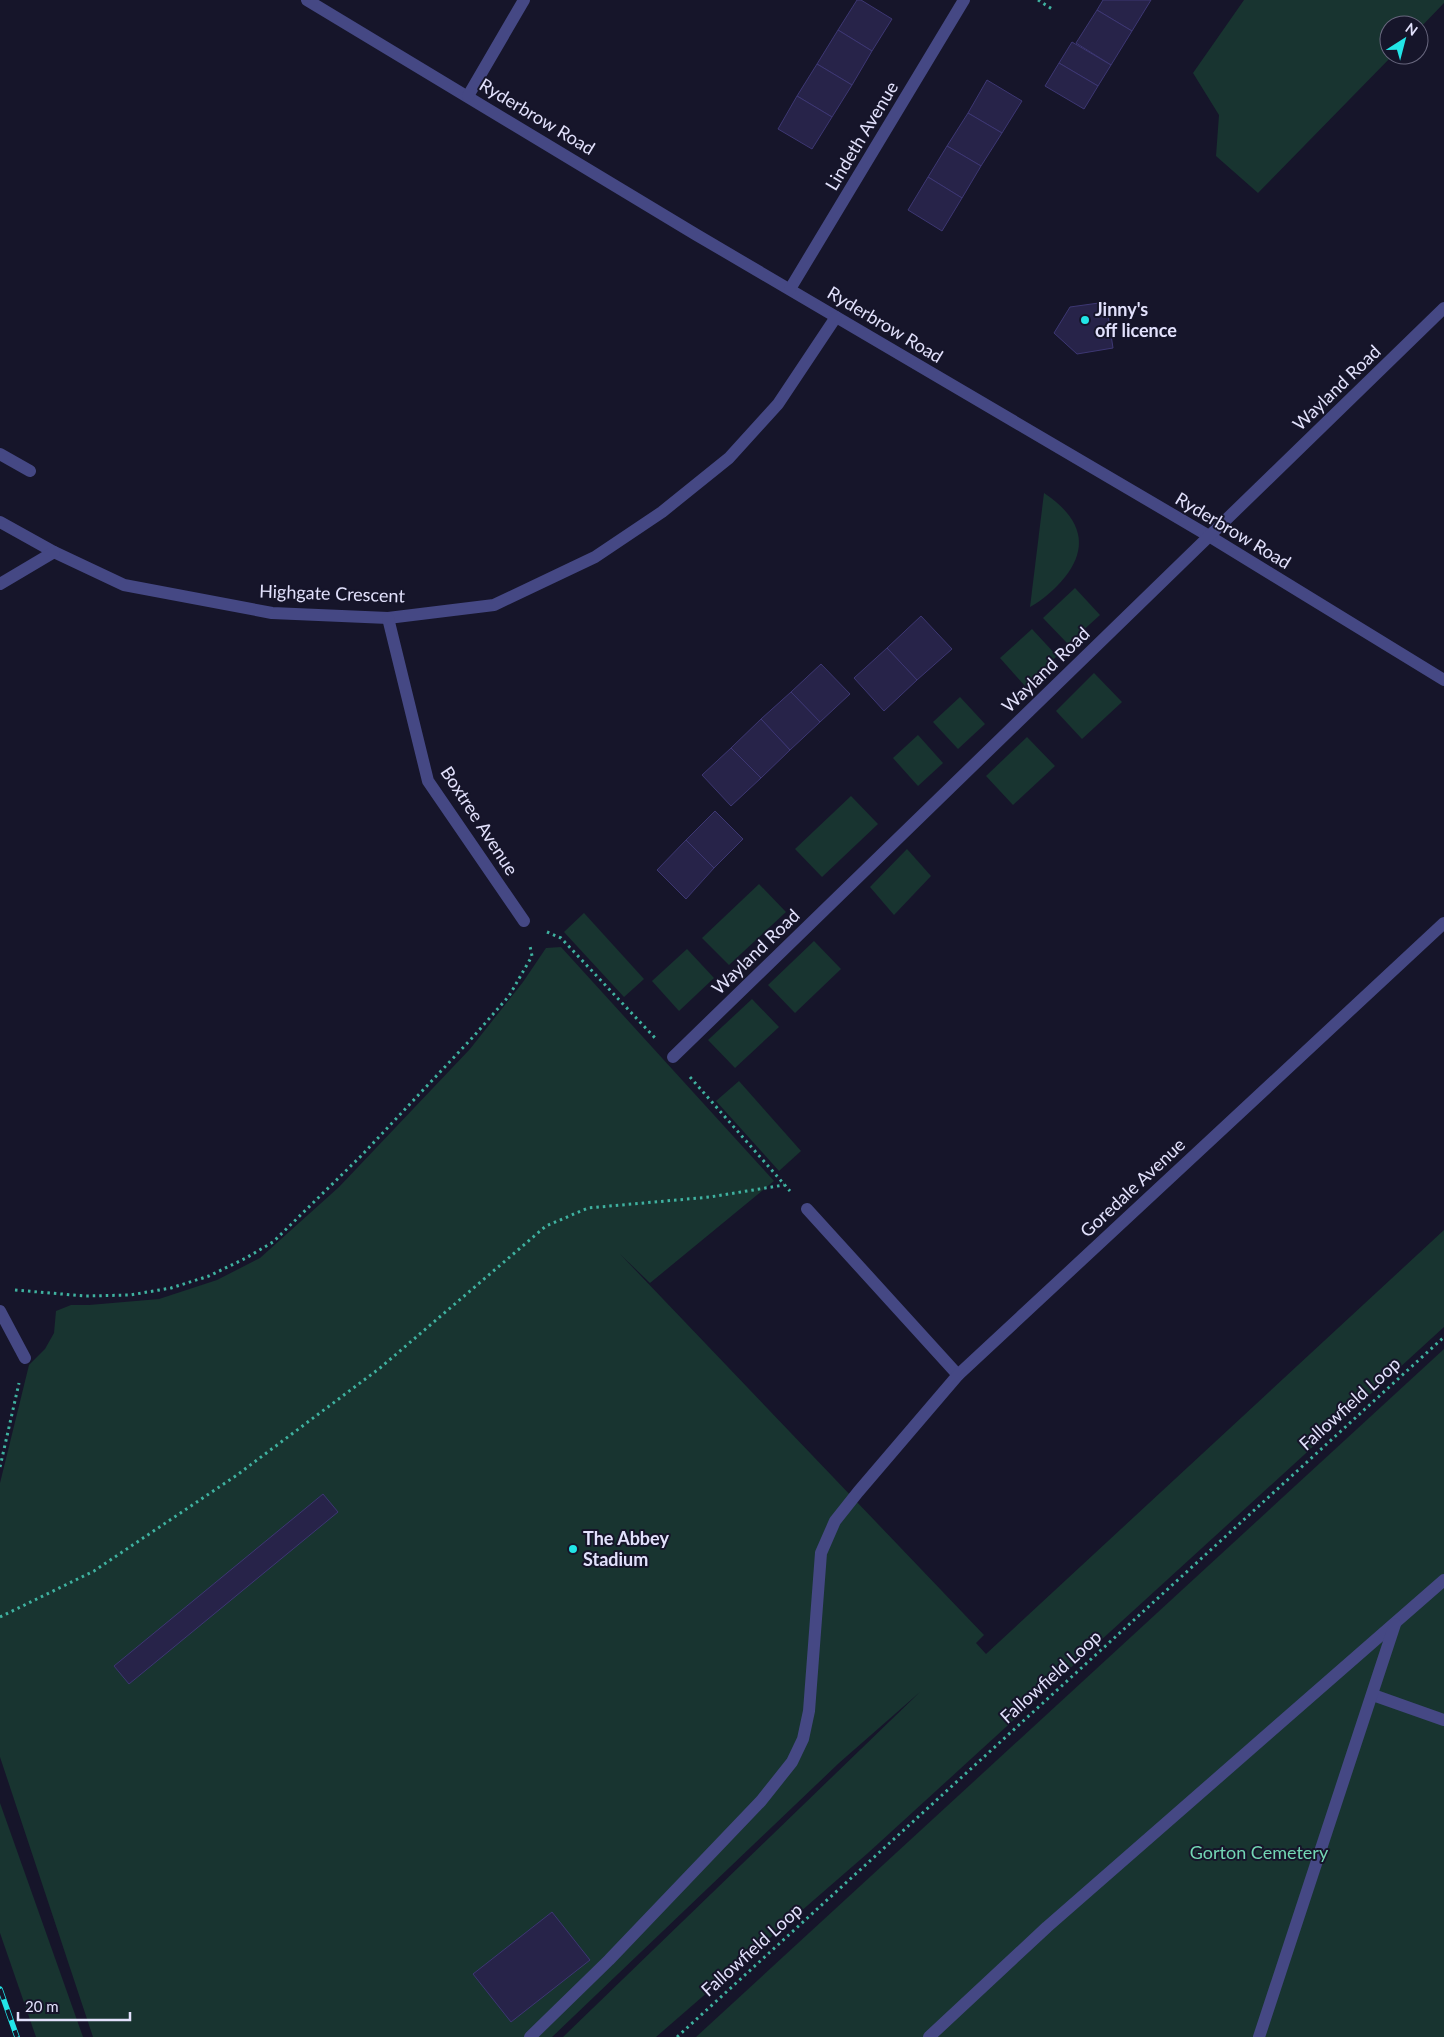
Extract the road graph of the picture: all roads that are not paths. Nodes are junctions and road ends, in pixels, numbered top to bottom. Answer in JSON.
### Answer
{"nodes":[{"id":1,"x":307,"y":0,"type":"edge"},
{"id":2,"x":524,"y":0,"type":"edge"},
{"id":3,"x":964,"y":0,"type":"edge"},
{"id":4,"x":468,"y":96,"type":"junction"},
{"id":5,"x":790,"y":289,"type":"junction"},
{"id":6,"x":1444,"y":308,"type":"edge"},
{"id":7,"x":836,"y":317,"type":"junction"},
{"id":8,"x":0,"y":454,"type":"edge"},
{"id":9,"x":30,"y":471,"type":"dead end"},
{"id":10,"x":0,"y":522,"type":"edge"},
{"id":11,"x":1209,"y":536,"type":"junction"},
{"id":12,"x":54,"y":552,"type":"junction"},
{"id":13,"x":0,"y":584,"type":"edge"},
{"id":14,"x":388,"y":618,"type":"junction"},
{"id":15,"x":1444,"y":680,"type":"edge"},
{"id":16,"x":524,"y":921,"type":"road end"},
{"id":17,"x":1444,"y":923,"type":"edge"},
{"id":18,"x":673,"y":1057,"type":"dead end"},
{"id":19,"x":807,"y":1209,"type":"dead end"},
{"id":20,"x":0,"y":1311,"type":"edge"},
{"id":21,"x":25,"y":1358,"type":"road end"},
{"id":22,"x":958,"y":1375,"type":"junction"},
{"id":23,"x":1444,"y":1580,"type":"edge"},
{"id":24,"x":1395,"y":1623,"type":"junction"},
{"id":25,"x":1373,"y":1695,"type":"junction"},
{"id":26,"x":1444,"y":1720,"type":"edge"},
{"id":27,"x":530,"y":2037,"type":"edge"},
{"id":28,"x":929,"y":2037,"type":"edge"},
{"id":29,"x":1259,"y":2037,"type":"edge"}],
"edges":[{"from":1,"to":4,"type":"street","name":"Ryderbrow Road"},
{"from":2,"to":4,"type":"street"},
{"from":3,"to":5,"type":"street","name":"Lindeth Avenue"},
{"from":4,"to":5,"type":"street","name":"Ryderbrow Road"},
{"from":5,"to":7,"type":"street","name":"Ryderbrow Road"},
{"from":6,"to":11,"type":"street","name":"Wayland Road"},
{"from":7,"to":11,"type":"street","name":"Ryderbrow Road"},
{"from":7,"to":14,"type":"street","name":"Highgate Crescent"},
{"from":8,"to":9,"type":"street"},
{"from":10,"to":12,"type":"street","name":"Highgate Crescent"},
{"from":11,"to":15,"type":"street","name":"Ryderbrow Road"},
{"from":11,"to":18,"type":"street","name":"Wayland Road"},
{"from":12,"to":13,"type":"street"},
{"from":12,"to":14,"type":"street","name":"Highgate Crescent"},
{"from":14,"to":16,"type":"street","name":"Boxtree Avenue"},
{"from":17,"to":22,"type":"street","name":"Goredale Avenue"},
{"from":19,"to":22,"type":"street"},
{"from":20,"to":21,"type":"street"},
{"from":22,"to":27,"type":"street","name":"Goredale Avenue"},
{"from":23,"to":24,"type":"street"},
{"from":24,"to":25,"type":"street"},
{"from":24,"to":28,"type":"street"},
{"from":25,"to":26,"type":"street"},
{"from":25,"to":29,"type":"street"}]}
